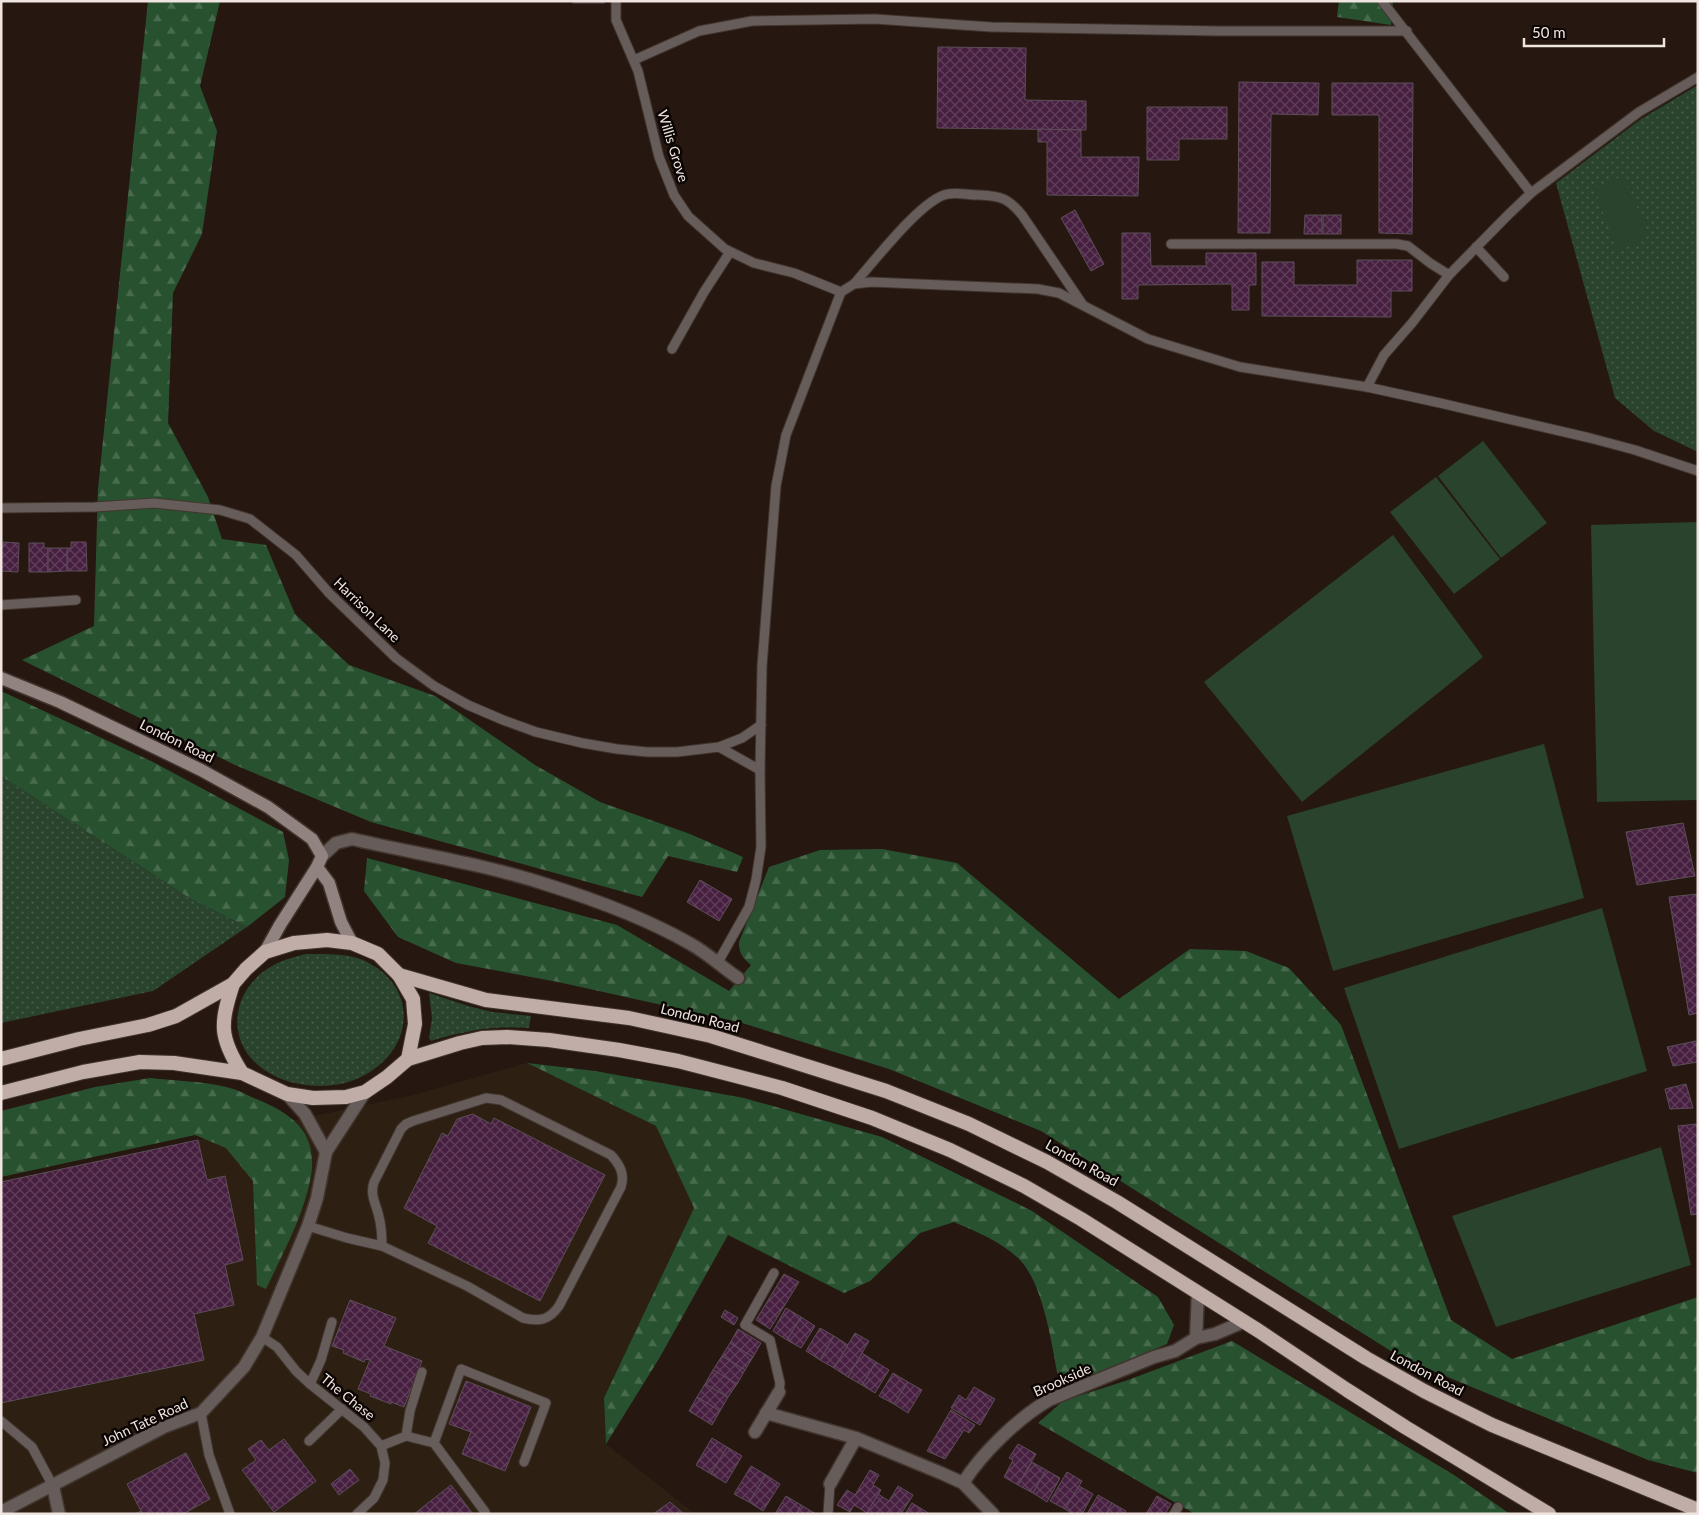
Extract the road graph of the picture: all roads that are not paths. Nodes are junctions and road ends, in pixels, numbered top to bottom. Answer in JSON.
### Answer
{"nodes":[{"id":1,"x":616,"y":1,"type":"edge"},
{"id":2,"x":1382,"y":1,"type":"edge"},
{"id":3,"x":1407,"y":32,"type":"junction"},
{"id":4,"x":634,"y":60,"type":"junction"},
{"id":5,"x":1698,"y":77,"type":"edge"},
{"id":6,"x":1531,"y":193,"type":"junction"},
{"id":7,"x":1171,"y":244,"type":"dead end"},
{"id":8,"x":1476,"y":247,"type":"junction"},
{"id":9,"x":730,"y":252,"type":"junction"},
{"id":10,"x":1449,"y":275,"type":"junction"},
{"id":11,"x":1504,"y":277,"type":"dead end"},
{"id":12,"x":854,"y":284,"type":"junction"},
{"id":13,"x":841,"y":292,"type":"junction"},
{"id":14,"x":1084,"y":305,"type":"junction"},
{"id":15,"x":672,"y":349,"type":"dead end"},
{"id":16,"x":1367,"y":387,"type":"junction"},
{"id":17,"x":1698,"y":471,"type":"edge"},
{"id":18,"x":1,"y":508,"type":"edge"},
{"id":19,"x":76,"y":600,"type":"dead end"},
{"id":20,"x":1,"y":605,"type":"edge"},
{"id":21,"x":1,"y":678,"type":"edge"},
{"id":22,"x":761,"y":725,"type":"junction"},
{"id":23,"x":719,"y":747,"type":"junction"},
{"id":24,"x":760,"y":770,"type":"junction"},
{"id":25,"x":320,"y":862,"type":"junction"},
{"id":26,"x":352,"y":943,"type":"junction"},
{"id":27,"x":265,"y":952,"type":"junction"},
{"id":28,"x":717,"y":964,"type":"junction"},
{"id":29,"x":399,"y":975,"type":"junction"},
{"id":30,"x":738,"y":978,"type":"dead end"},
{"id":31,"x":233,"y":984,"type":"junction"},
{"id":32,"x":1,"y":1059,"type":"edge"},
{"id":33,"x":408,"y":1059,"type":"junction"},
{"id":34,"x":242,"y":1073,"type":"junction"},
{"id":35,"x":366,"y":1092,"type":"junction"},
{"id":36,"x":1,"y":1093,"type":"edge"},
{"id":37,"x":287,"y":1094,"type":"junction"},
{"id":38,"x":326,"y":1152,"type":"junction"},
{"id":39,"x":308,"y":1226,"type":"junction"},
{"id":40,"x":382,"y":1246,"type":"junction"},
{"id":41,"x":774,"y":1273,"type":"dead end"},
{"id":42,"x":1198,"y":1292,"type":"junction"},
{"id":43,"x":332,"y":1322,"type":"dead end"},
{"id":44,"x":1243,"y":1322,"type":"junction"},
{"id":45,"x":262,"y":1337,"type":"junction"},
{"id":46,"x":1196,"y":1338,"type":"junction"},
{"id":47,"x":422,"y":1372,"type":"dead end"},
{"id":48,"x":310,"y":1384,"type":"junction"},
{"id":49,"x":779,"y":1392,"type":"joint"},
{"id":50,"x":342,"y":1409,"type":"junction"},
{"id":51,"x":200,"y":1413,"type":"junction"},
{"id":52,"x":766,"y":1413,"type":"junction"},
{"id":53,"x":1,"y":1421,"type":"edge"},
{"id":54,"x":755,"y":1432,"type":"dead end"},
{"id":55,"x":406,"y":1436,"type":"junction"},
{"id":56,"x":856,"y":1438,"type":"junction"},
{"id":57,"x":309,"y":1441,"type":"dead end"},
{"id":58,"x":434,"y":1443,"type":"junction"},
{"id":59,"x":381,"y":1446,"type":"junction"},
{"id":60,"x":524,"y":1462,"type":"dead end"},
{"id":61,"x":964,"y":1483,"type":"junction"},
{"id":62,"x":830,"y":1484,"type":"joint"},
{"id":63,"x":53,"y":1486,"type":"junction"},
{"id":64,"x":1698,"y":1510,"type":"edge"},
{"id":65,"x":1,"y":1512,"type":"edge"},
{"id":66,"x":485,"y":1512,"type":"dead end"},
{"id":67,"x":59,"y":1514,"type":"edge"},
{"id":68,"x":230,"y":1514,"type":"edge"},
{"id":69,"x":357,"y":1514,"type":"edge"},
{"id":70,"x":828,"y":1514,"type":"edge"},
{"id":71,"x":993,"y":1514,"type":"edge"},
{"id":72,"x":1549,"y":1514,"type":"edge"}],
"edges":[{"from":1,"to":4,"type":"lane","name":"Willis Grove"},
{"from":2,"to":3,"type":"lane"},
{"from":3,"to":4,"type":"lane"},
{"from":3,"to":6,"type":"lane"},
{"from":4,"to":9,"type":"lane","name":"Willis Grove"},
{"from":5,"to":6,"type":"lane"},
{"from":6,"to":8,"type":"lane"},
{"from":7,"to":10,"type":"lane"},
{"from":8,"to":10,"type":"lane"},
{"from":8,"to":11,"type":"lane"},
{"from":9,"to":13,"type":"lane","name":"Willis Grove"},
{"from":9,"to":15,"type":"lane"},
{"from":10,"to":16,"type":"lane"},
{"from":12,"to":13,"type":"lane"},
{"from":12,"to":14,"type":"lane"},
{"from":12,"to":14,"type":"lane"},
{"from":13,"to":22,"type":"lane"},
{"from":14,"to":16,"type":"lane"},
{"from":16,"to":17,"type":"lane"},
{"from":18,"to":23,"type":"lane","name":"Harrison Lane"},
{"from":19,"to":20,"type":"lane"},
{"from":21,"to":25,"type":"main road","name":"London Road"},
{"from":22,"to":23,"type":"lane","name":"Harrison Lane"},
{"from":22,"to":24,"type":"lane"},
{"from":23,"to":24,"type":"lane"},
{"from":24,"to":28,"type":"lane"},
{"from":25,"to":26,"type":"main road","name":"London Road"},
{"from":25,"to":27,"type":"main road"},
{"from":25,"to":28,"type":"street"},
{"from":26,"to":27,"type":"highway"},
{"from":26,"to":29,"type":"highway"},
{"from":27,"to":31,"type":"highway"},
{"from":28,"to":30,"type":"street"},
{"from":29,"to":33,"type":"highway"},
{"from":29,"to":64,"type":"highway","name":"London Road"},
{"from":31,"to":32,"type":"highway"},
{"from":31,"to":34,"type":"highway"},
{"from":33,"to":35,"type":"highway"},
{"from":33,"to":42,"type":"highway"},
{"from":34,"to":36,"type":"highway"},
{"from":34,"to":37,"type":"highway"},
{"from":35,"to":37,"type":"highway"},
{"from":35,"to":38,"type":"street"},
{"from":37,"to":38,"type":"street"},
{"from":38,"to":39,"type":"street","name":"John Tate Road"},
{"from":39,"to":40,"type":"lane"},
{"from":39,"to":45,"type":"street","name":"John Tate Road"},
{"from":40,"to":40,"type":"lane"},
{"from":41,"to":49,"type":"lane"},
{"from":42,"to":44,"type":"highway"},
{"from":42,"to":46,"type":"street"},
{"from":43,"to":48,"type":"lane"},
{"from":44,"to":46,"type":"street","name":"Brookside"},
{"from":44,"to":72,"type":"highway"},
{"from":45,"to":48,"type":"lane","name":"The Chase"},
{"from":45,"to":51,"type":"street","name":"John Tate Road"},
{"from":46,"to":61,"type":"street","name":"Brookside"},
{"from":47,"to":55,"type":"lane"},
{"from":48,"to":50,"type":"lane","name":"The Chase"},
{"from":49,"to":52,"type":"street"},
{"from":50,"to":57,"type":"lane"},
{"from":50,"to":59,"type":"lane","name":"The Chase"},
{"from":51,"to":63,"type":"street","name":"John Tate Road"},
{"from":51,"to":68,"type":"lane"},
{"from":52,"to":54,"type":"street"},
{"from":52,"to":56,"type":"street"},
{"from":53,"to":63,"type":"lane"},
{"from":55,"to":58,"type":"lane"},
{"from":55,"to":59,"type":"lane"},
{"from":56,"to":61,"type":"street"},
{"from":56,"to":62,"type":"street"},
{"from":58,"to":60,"type":"lane"},
{"from":58,"to":66,"type":"lane"},
{"from":59,"to":69,"type":"lane"},
{"from":61,"to":71,"type":"street"},
{"from":62,"to":70,"type":"lane"},
{"from":63,"to":65,"type":"street","name":"John Tate Road"},
{"from":63,"to":67,"type":"street"}]}
